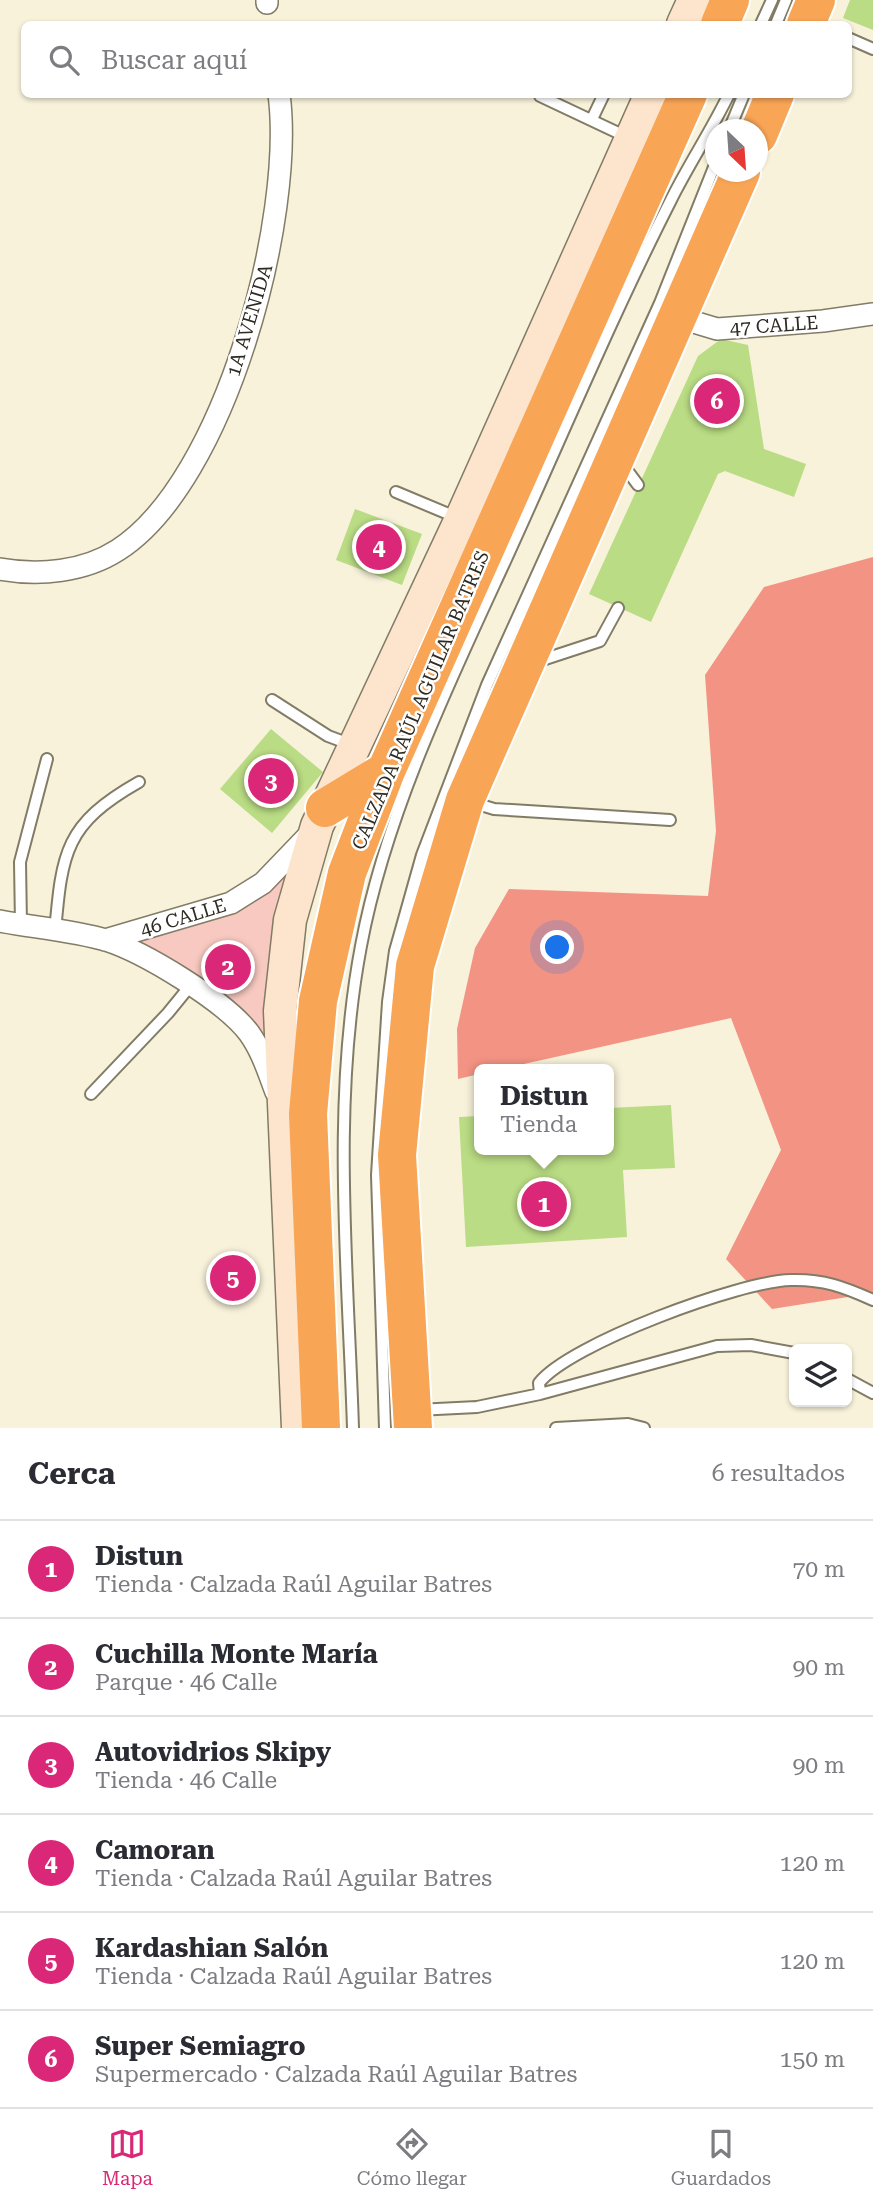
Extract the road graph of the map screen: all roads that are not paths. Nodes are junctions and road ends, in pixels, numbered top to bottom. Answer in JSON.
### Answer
{"nodes":[{"id":1,"x":694,"y":0,"type":"edge"},
{"id":2,"x":730,"y":0,"type":"edge"},
{"id":3,"x":772,"y":0,"type":"edge"},
{"id":4,"x":684,"y":21,"type":"edge"},
{"id":5,"x":721,"y":21,"type":"edge"},
{"id":6,"x":762,"y":21,"type":"edge"},
{"id":7,"x":852,"y":39,"type":"edge"},
{"id":8,"x":873,"y":49,"type":"edge"},
{"id":9,"x":279,"y":98,"type":"edge"},
{"id":10,"x":545,"y":98,"type":"edge"},
{"id":11,"x":602,"y":98,"type":"edge"},
{"id":12,"x":649,"y":98,"type":"edge"},
{"id":13,"x":686,"y":98,"type":"edge"},
{"id":14,"x":727,"y":98,"type":"edge"},
{"id":15,"x":742,"y":98,"type":"edge"},
{"id":16,"x":773,"y":98,"type":"edge"},
{"id":17,"x":592,"y":118,"type":"junction"},
{"id":18,"x":734,"y":119,"type":"edge"},
{"id":19,"x":765,"y":119,"type":"edge"},
{"id":20,"x":631,"y":139,"type":"junction"},
{"id":21,"x":708,"y":182,"type":"edge"},
{"id":22,"x":737,"y":182,"type":"edge"},
{"id":23,"x":873,"y":314,"type":"edge"},
{"id":24,"x":677,"y":317,"type":"junction"},
{"id":25,"x":396,"y":492,"type":"dead end"},
{"id":26,"x":461,"y":519,"type":"junction"},
{"id":27,"x":0,"y":569,"type":"edge"},
{"id":28,"x":618,"y":608,"type":"dead end"},
{"id":29,"x":524,"y":665,"type":"junction"},
{"id":30,"x":272,"y":700,"type":"dead end"},
{"id":31,"x":354,"y":746,"type":"junction"},
{"id":32,"x":47,"y":759,"type":"dead end"},
{"id":33,"x":386,"y":771,"type":"junction"},
{"id":34,"x":139,"y":782,"type":"dead end"},
{"id":35,"x":465,"y":800,"type":"junction"},
{"id":36,"x":321,"y":817,"type":"junction"},
{"id":37,"x":670,"y":820,"type":"dead end"},
{"id":38,"x":10,"y":923,"type":"edge"},
{"id":39,"x":55,"y":932,"type":"junction"},
{"id":40,"x":105,"y":940,"type":"junction"},
{"id":41,"x":190,"y":986,"type":"junction"},
{"id":42,"x":91,"y":1094,"type":"dead end"},
{"id":43,"x":282,"y":1110,"type":"junction"},
{"id":44,"x":873,"y":1300,"type":"edge"},
{"id":45,"x":789,"y":1352,"type":"edge"},
{"id":46,"x":852,"y":1382,"type":"edge"},
{"id":47,"x":873,"y":1393,"type":"edge"},
{"id":48,"x":540,"y":1394,"type":"junction"},
{"id":49,"x":403,"y":1422,"type":"edge"},
{"id":50,"x":298,"y":1428,"type":"edge"},
{"id":51,"x":321,"y":1428,"type":"edge"},
{"id":52,"x":354,"y":1428,"type":"edge"},
{"id":53,"x":556,"y":1428,"type":"edge"},
{"id":54,"x":644,"y":1428,"type":"edge"}],
"edges":[{"from":1,"to":4,"type":"street"},
{"from":2,"to":5,"type":"highway"},
{"from":3,"to":6,"type":"lane"},
{"from":7,"to":8,"type":"lane"},
{"from":9,"to":27,"type":"street","name":"1A AVENIDA"},
{"from":10,"to":17,"type":"lane"},
{"from":11,"to":17,"type":"lane"},
{"from":12,"to":20,"type":"street"},
{"from":13,"to":33,"type":"highway","name":"CALZADA RAÚL AGUILAR BATRES"},
{"from":14,"to":52,"type":"lane"},
{"from":15,"to":18,"type":"lane"},
{"from":16,"to":19,"type":"highway"},
{"from":17,"to":20,"type":"lane"},
{"from":20,"to":26,"type":"street"},
{"from":21,"to":49,"type":"lane"},
{"from":22,"to":24,"type":"highway"},
{"from":23,"to":24,"type":"street","name":"47 CALLE"},
{"from":24,"to":29,"type":"highway"},
{"from":25,"to":26,"type":"lane"},
{"from":26,"to":31,"type":"street"},
{"from":28,"to":29,"type":"lane"},
{"from":29,"to":35,"type":"highway"},
{"from":30,"to":31,"type":"lane"},
{"from":31,"to":36,"type":"street"},
{"from":32,"to":38,"type":"lane"},
{"from":33,"to":36,"type":"highway"},
{"from":33,"to":51,"type":"highway","name":"CALZADA RAÚL AGUILAR BATRES"},
{"from":34,"to":39,"type":"lane"},
{"from":35,"to":37,"type":"lane"},
{"from":35,"to":49,"type":"highway"},
{"from":36,"to":40,"type":"street","name":"46 CALLE"},
{"from":36,"to":43,"type":"street"},
{"from":38,"to":39,"type":"street","name":"46 CALLE"},
{"from":39,"to":40,"type":"street","name":"46 CALLE"},
{"from":40,"to":41,"type":"street","name":"46 CALLE"},
{"from":41,"to":42,"type":"lane"},
{"from":41,"to":43,"type":"street","name":"46 CALLE"},
{"from":43,"to":50,"type":"street"},
{"from":44,"to":48,"type":"lane"},
{"from":45,"to":48,"type":"lane"},
{"from":46,"to":47,"type":"lane"},
{"from":48,"to":49,"type":"lane"},
{"from":53,"to":54,"type":"lane"}]}
